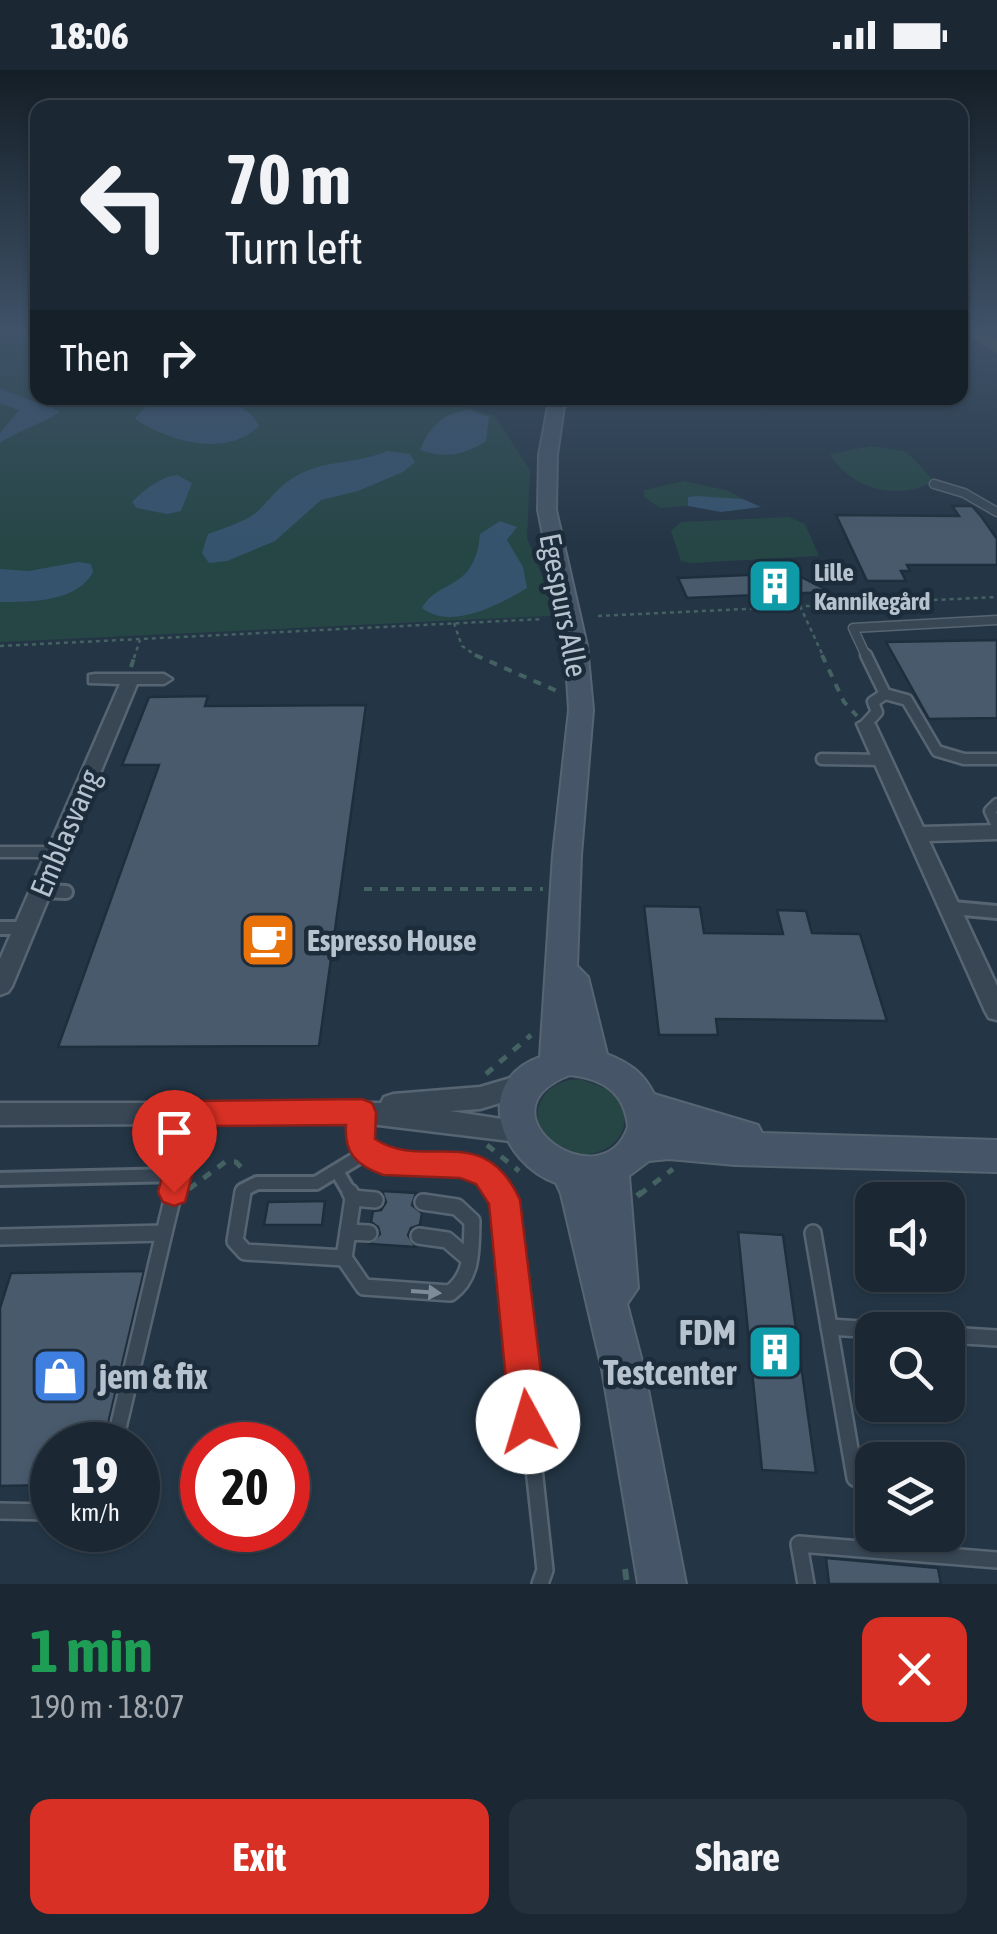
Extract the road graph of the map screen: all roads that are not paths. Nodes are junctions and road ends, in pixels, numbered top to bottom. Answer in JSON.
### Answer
{"nodes":[{"id":1,"x":556,"y":405,"type":"edge"},
{"id":2,"x":934,"y":484,"type":"dead end"},
{"id":3,"x":997,"y":512,"type":"edge"},
{"id":4,"x":997,"y":620,"type":"edge"},
{"id":5,"x":95,"y":679,"type":"dead end"},
{"id":6,"x":131,"y":679,"type":"junction"},
{"id":7,"x":164,"y":679,"type":"dead end"},
{"id":8,"x":885,"y":694,"type":"junction"},
{"id":9,"x":866,"y":724,"type":"joint"},
{"id":10,"x":822,"y":759,"type":"dead end"},
{"id":11,"x":997,"y":759,"type":"edge"},
{"id":12,"x":884,"y":760,"type":"junction"},
{"id":13,"x":997,"y":804,"type":"edge"},
{"id":14,"x":997,"y":829,"type":"edge"},
{"id":15,"x":920,"y":834,"type":"junction"},
{"id":16,"x":0,"y":852,"type":"edge"},
{"id":17,"x":58,"y":852,"type":"junction"},
{"id":18,"x":40,"y":891,"type":"junction"},
{"id":19,"x":66,"y":892,"type":"dead end"},
{"id":20,"x":953,"y":908,"type":"junction"},
{"id":21,"x":997,"y":912,"type":"edge"},
{"id":22,"x":564,"y":925,"type":"junction"},
{"id":23,"x":0,"y":928,"type":"edge"},
{"id":24,"x":25,"y":928,"type":"junction"},
{"id":25,"x":0,"y":986,"type":"edge"},
{"id":26,"x":997,"y":1010,"type":"edge"},
{"id":27,"x":594,"y":1062,"type":"junction"},
{"id":28,"x":557,"y":1063,"type":"junction"},
{"id":29,"x":524,"y":1085,"type":"junction"},
{"id":30,"x":644,"y":1105,"type":"junction"},
{"id":31,"x":362,"y":1112,"type":"junction"},
{"id":32,"x":193,"y":1113,"type":"junction"},
{"id":33,"x":0,"y":1114,"type":"edge"},
{"id":34,"x":518,"y":1130,"type":"junction"},
{"id":35,"x":369,"y":1151,"type":"junction"},
{"id":36,"x":810,"y":1151,"type":"junction"},
{"id":37,"x":626,"y":1156,"type":"junction"},
{"id":38,"x":997,"y":1156,"type":"edge"},
{"id":39,"x":570,"y":1172,"type":"junction"},
{"id":40,"x":338,"y":1173,"type":"junction"},
{"id":41,"x":178,"y":1175,"type":"junction"},
{"id":42,"x":0,"y":1178,"type":"edge"},
{"id":43,"x":353,"y":1198,"type":"junction"},
{"id":44,"x":375,"y":1200,"type":"dead end"},
{"id":45,"x":423,"y":1202,"type":"dead end"},
{"id":46,"x":348,"y":1232,"type":"junction"},
{"id":47,"x":164,"y":1233,"type":"junction"},
{"id":48,"x":369,"y":1233,"type":"dead end"},
{"id":49,"x":813,"y":1233,"type":"dead end"},
{"id":50,"x":419,"y":1236,"type":"dead end"},
{"id":51,"x":0,"y":1237,"type":"edge"},
{"id":52,"x":344,"y":1258,"type":"junction"},
{"id":53,"x":469,"y":1258,"type":"junction"},
{"id":54,"x":829,"y":1327,"type":"junction"},
{"id":55,"x":855,"y":1329,"type":"edge"},
{"id":56,"x":965,"y":1336,"type":"edge"},
{"id":57,"x":997,"y":1338,"type":"edge"},
{"id":58,"x":623,"y":1369,"type":"junction"},
{"id":59,"x":119,"y":1422,"type":"edge"},
{"id":60,"x":855,"y":1478,"type":"dead end"},
{"id":61,"x":0,"y":1511,"type":"edge"},
{"id":62,"x":30,"y":1512,"type":"edge"},
{"id":63,"x":997,"y":1560,"type":"edge"},
{"id":64,"x":540,"y":1584,"type":"edge"},
{"id":65,"x":662,"y":1584,"type":"edge"},
{"id":66,"x":806,"y":1584,"type":"edge"}],
"edges":[{"from":1,"to":22,"type":"street","name":"Egespurs Alle"},
{"from":2,"to":3,"type":"lane"},
{"from":4,"to":8,"type":"lane"},
{"from":5,"to":6,"type":"street"},
{"from":6,"to":7,"type":"street"},
{"from":6,"to":17,"type":"street","name":"Emblasvang"},
{"from":8,"to":9,"type":"lane"},
{"from":8,"to":11,"type":"lane"},
{"from":9,"to":12,"type":"street"},
{"from":10,"to":12,"type":"lane"},
{"from":12,"to":15,"type":"street"},
{"from":13,"to":14,"type":"lane"},
{"from":14,"to":15,"type":"street"},
{"from":15,"to":20,"type":"street"},
{"from":16,"to":17,"type":"lane"},
{"from":17,"to":18,"type":"street","name":"Emblasvang"},
{"from":18,"to":19,"type":"lane"},
{"from":18,"to":24,"type":"street","name":"Emblasvang"},
{"from":20,"to":21,"type":"lane"},
{"from":20,"to":26,"type":"street"},
{"from":22,"to":27,"type":"street","name":"Egespurs Alle"},
{"from":22,"to":28,"type":"street","name":"Egespurs Alle"},
{"from":23,"to":24,"type":"lane"},
{"from":24,"to":25,"type":"street","name":"Emblasvang"},
{"from":27,"to":28,"type":"street"},
{"from":27,"to":30,"type":"street"},
{"from":28,"to":29,"type":"street"},
{"from":29,"to":31,"type":"street"},
{"from":29,"to":34,"type":"street"},
{"from":30,"to":36,"type":"street"},
{"from":30,"to":37,"type":"street"},
{"from":31,"to":32,"type":"street"},
{"from":31,"to":34,"type":"street"},
{"from":31,"to":35,"type":"lane"},
{"from":32,"to":33,"type":"street"},
{"from":32,"to":41,"type":"lane"},
{"from":34,"to":39,"type":"street"},
{"from":35,"to":40,"type":"lane"},
{"from":35,"to":64,"type":"lane"},
{"from":36,"to":37,"type":"street"},
{"from":36,"to":38,"type":"street"},
{"from":37,"to":39,"type":"street"},
{"from":37,"to":58,"type":"street"},
{"from":39,"to":58,"type":"street"},
{"from":40,"to":43,"type":"lane"},
{"from":40,"to":52,"type":"lane"},
{"from":41,"to":42,"type":"lane"},
{"from":41,"to":47,"type":"lane"},
{"from":43,"to":44,"type":"lane"},
{"from":43,"to":46,"type":"lane"},
{"from":45,"to":53,"type":"lane"},
{"from":46,"to":48,"type":"lane"},
{"from":46,"to":52,"type":"lane"},
{"from":47,"to":51,"type":"lane"},
{"from":47,"to":59,"type":"lane"},
{"from":49,"to":54,"type":"lane"},
{"from":50,"to":53,"type":"lane"},
{"from":52,"to":53,"type":"lane","one_way":true},
{"from":54,"to":55,"type":"lane"},
{"from":54,"to":60,"type":"lane"},
{"from":56,"to":57,"type":"lane"},
{"from":58,"to":65,"type":"street"},
{"from":61,"to":62,"type":"lane"},
{"from":63,"to":66,"type":"lane"}]}
